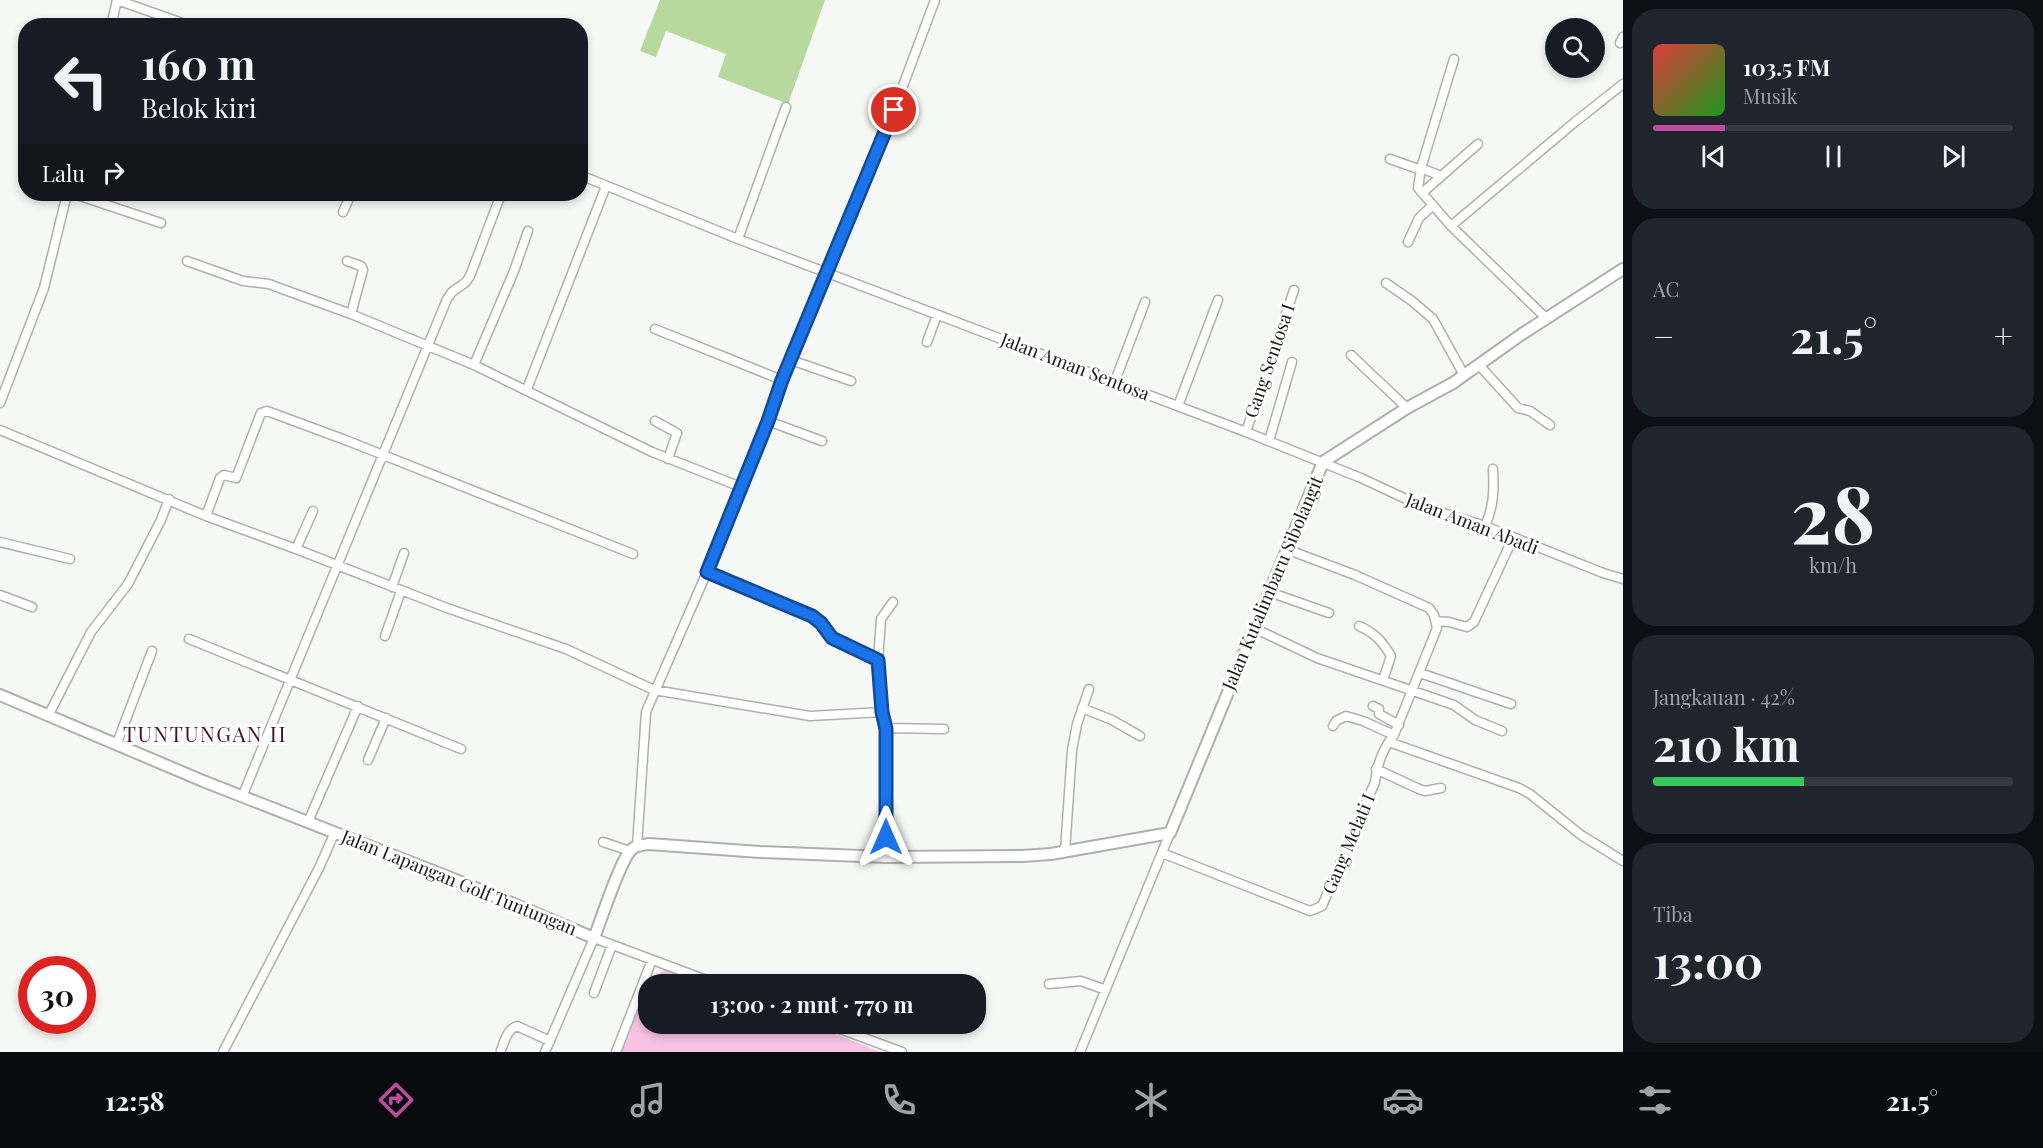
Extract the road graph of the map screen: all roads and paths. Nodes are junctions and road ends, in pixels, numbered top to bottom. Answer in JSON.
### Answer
{"nodes":[{"id":1,"x":117,"y":0,"type":"edge"},
{"id":2,"x":934,"y":0,"type":"edge"},
{"id":3,"x":113,"y":18,"type":"edge"},
{"id":4,"x":168,"y":18,"type":"edge"},
{"id":5,"x":1454,"y":59,"type":"dead end"},
{"id":6,"x":1623,"y":84,"type":"edge"},
{"id":7,"x":786,"y":107,"type":"dead end"},
{"id":8,"x":1478,"y":144,"type":"dead end"},
{"id":9,"x":1390,"y":159,"type":"dead end"},
{"id":10,"x":1421,"y":169,"type":"junction"},
{"id":11,"x":1441,"y":176,"type":"junction"},
{"id":12,"x":588,"y":179,"type":"edge"},
{"id":13,"x":606,"y":186,"type":"junction"},
{"id":14,"x":1422,"y":193,"type":"junction"},
{"id":15,"x":65,"y":201,"type":"edge"},
{"id":16,"x":95,"y":201,"type":"edge"},
{"id":17,"x":348,"y":201,"type":"edge"},
{"id":18,"x":498,"y":201,"type":"edge"},
{"id":19,"x":1433,"y":205,"type":"junction"},
{"id":20,"x":343,"y":212,"type":"dead end"},
{"id":21,"x":161,"y":223,"type":"dead end"},
{"id":22,"x":1451,"y":226,"type":"junction"},
{"id":23,"x":528,"y":231,"type":"dead end"},
{"id":24,"x":738,"y":239,"type":"junction"},
{"id":25,"x":1408,"y":242,"type":"dead end"},
{"id":26,"x":187,"y":261,"type":"dead end"},
{"id":27,"x":347,"y":261,"type":"dead end"},
{"id":28,"x":1623,"y":269,"type":"edge"},
{"id":29,"x":826,"y":272,"type":"junction"},
{"id":30,"x":1386,"y":283,"type":"dead end"},
{"id":31,"x":1294,"y":290,"type":"dead end"},
{"id":32,"x":1218,"y":300,"type":"dead end"},
{"id":33,"x":1145,"y":302,"type":"dead end"},
{"id":34,"x":351,"y":314,"type":"junction"},
{"id":35,"x":938,"y":315,"type":"junction"},
{"id":36,"x":1546,"y":318,"type":"junction"},
{"id":37,"x":656,"y":329,"type":"dead end"},
{"id":38,"x":927,"y":342,"type":"dead end"},
{"id":39,"x":426,"y":346,"type":"junction"},
{"id":40,"x":1351,"y":355,"type":"dead end"},
{"id":41,"x":791,"y":360,"type":"junction"},
{"id":42,"x":1292,"y":362,"type":"dead end"},
{"id":43,"x":474,"y":364,"type":"junction"},
{"id":44,"x":1479,"y":365,"type":"junction"},
{"id":45,"x":1464,"y":375,"type":"junction"},
{"id":46,"x":782,"y":380,"type":"junction"},
{"id":47,"x":851,"y":381,"type":"dead end"},
{"id":48,"x":1115,"y":381,"type":"junction"},
{"id":49,"x":527,"y":389,"type":"junction"},
{"id":50,"x":0,"y":404,"type":"edge"},
{"id":51,"x":1178,"y":406,"type":"junction"},
{"id":52,"x":1407,"y":408,"type":"junction"},
{"id":53,"x":655,"y":421,"type":"dead end"},
{"id":54,"x":768,"y":421,"type":"junction"},
{"id":55,"x":1550,"y":425,"type":"dead end"},
{"id":56,"x":0,"y":430,"type":"edge"},
{"id":57,"x":1246,"y":432,"type":"junction"},
{"id":58,"x":822,"y":441,"type":"dead end"},
{"id":59,"x":1269,"y":441,"type":"junction"},
{"id":60,"x":382,"y":456,"type":"junction"},
{"id":61,"x":668,"y":459,"type":"junction"},
{"id":62,"x":1323,"y":462,"type":"junction"},
{"id":63,"x":1493,"y":469,"type":"dead end"},
{"id":64,"x":741,"y":487,"type":"junction"},
{"id":65,"x":169,"y":500,"type":"junction"},
{"id":66,"x":313,"y":511,"type":"dead end"},
{"id":67,"x":206,"y":516,"type":"junction"},
{"id":68,"x":1485,"y":526,"type":"junction"},
{"id":69,"x":1513,"y":538,"type":"junction"},
{"id":70,"x":0,"y":542,"type":"edge"},
{"id":71,"x":296,"y":549,"type":"junction"},
{"id":72,"x":1287,"y":549,"type":"junction"},
{"id":73,"x":404,"y":553,"type":"dead end"},
{"id":74,"x":633,"y":554,"type":"dead end"},
{"id":75,"x":70,"y":560,"type":"dead end"},
{"id":76,"x":338,"y":565,"type":"junction"},
{"id":77,"x":707,"y":572,"type":"junction"},
{"id":78,"x":1623,"y":579,"type":"edge"},
{"id":79,"x":392,"y":587,"type":"junction"},
{"id":80,"x":402,"y":591,"type":"junction"},
{"id":81,"x":1269,"y":592,"type":"junction"},
{"id":82,"x":0,"y":595,"type":"edge"},
{"id":83,"x":893,"y":602,"type":"dead end"},
{"id":84,"x":32,"y":606,"type":"dead end"},
{"id":85,"x":1329,"y":613,"type":"dead end"},
{"id":86,"x":1436,"y":621,"type":"junction"},
{"id":87,"x":1359,"y":626,"type":"dead end"},
{"id":88,"x":1254,"y":628,"type":"junction"},
{"id":89,"x":385,"y":636,"type":"dead end"},
{"id":90,"x":189,"y":639,"type":"dead end"},
{"id":91,"x":152,"y":651,"type":"dead end"},
{"id":92,"x":878,"y":660,"type":"junction"},
{"id":93,"x":1420,"y":674,"type":"junction"},
{"id":94,"x":289,"y":679,"type":"junction"},
{"id":95,"x":1383,"y":680,"type":"junction"},
{"id":96,"x":1089,"y":689,"type":"dead end"},
{"id":97,"x":654,"y":690,"type":"junction"},
{"id":98,"x":1413,"y":690,"type":"junction"},
{"id":99,"x":0,"y":695,"type":"edge"},
{"id":100,"x":1511,"y":704,"type":"dead end"},
{"id":101,"x":358,"y":706,"type":"junction"},
{"id":102,"x":1373,"y":706,"type":"dead end"},
{"id":103,"x":1082,"y":708,"type":"junction"},
{"id":104,"x":882,"y":712,"type":"junction"},
{"id":105,"x":48,"y":716,"type":"junction"},
{"id":106,"x":386,"y":718,"type":"junction"},
{"id":107,"x":1399,"y":725,"type":"junction"},
{"id":108,"x":1333,"y":726,"type":"dead end"},
{"id":109,"x":886,"y":729,"type":"junction"},
{"id":110,"x":944,"y":729,"type":"dead end"},
{"id":111,"x":1502,"y":731,"type":"dead end"},
{"id":112,"x":1140,"y":736,"type":"dead end"},
{"id":113,"x":1391,"y":738,"type":"junction"},
{"id":114,"x":117,"y":744,"type":"junction"},
{"id":115,"x":461,"y":749,"type":"dead end"},
{"id":116,"x":368,"y":760,"type":"dead end"},
{"id":117,"x":1376,"y":769,"type":"junction"},
{"id":118,"x":1441,"y":788,"type":"dead end"},
{"id":119,"x":242,"y":797,"type":"junction"},
{"id":120,"x":308,"y":822,"type":"junction"},
{"id":121,"x":335,"y":832,"type":"junction"},
{"id":122,"x":1170,"y":833,"type":"junction"},
{"id":123,"x":603,"y":842,"type":"dead end"},
{"id":124,"x":633,"y":848,"type":"junction"},
{"id":125,"x":1065,"y":851,"type":"junction"},
{"id":126,"x":1162,"y":853,"type":"junction"},
{"id":127,"x":886,"y":857,"type":"junction"},
{"id":128,"x":1623,"y":861,"type":"edge"},
{"id":129,"x":594,"y":938,"type":"junction"},
{"id":130,"x":612,"y":945,"type":"junction"},
{"id":131,"x":652,"y":960,"type":"junction"},
{"id":132,"x":690,"y":974,"type":"edge"},
{"id":133,"x":1049,"y":984,"type":"dead end"},
{"id":134,"x":1106,"y":990,"type":"junction"},
{"id":135,"x":594,"y":993,"type":"dead end"},
{"id":136,"x":854,"y":1034,"type":"edge"},
{"id":137,"x":550,"y":1041,"type":"junction"},
{"id":138,"x":501,"y":1050,"type":"dead end"},
{"id":139,"x":222,"y":1052,"type":"edge"},
{"id":140,"x":545,"y":1052,"type":"edge"},
{"id":141,"x":616,"y":1052,"type":"edge"},
{"id":142,"x":902,"y":1052,"type":"edge"},
{"id":143,"x":1080,"y":1052,"type":"edge"}],
"edges":[{"from":1,"to":3,"type":"street"},
{"from":1,"to":4,"type":"street"},
{"from":2,"to":29,"type":"street"},
{"from":5,"to":10,"type":"street"},
{"from":6,"to":22,"type":"street"},
{"from":7,"to":24,"type":"street"},
{"from":8,"to":11,"type":"street"},
{"from":9,"to":10,"type":"street"},
{"from":10,"to":11,"type":"street"},
{"from":10,"to":14,"type":"street"},
{"from":11,"to":14,"type":"street"},
{"from":12,"to":13,"type":"street","name":"Jalan Aman Sentosa"},
{"from":13,"to":24,"type":"street","name":"Jalan Aman Sentosa"},
{"from":13,"to":49,"type":"street"},
{"from":14,"to":19,"type":"street"},
{"from":15,"to":50,"type":"street"},
{"from":16,"to":21,"type":"street"},
{"from":17,"to":20,"type":"street"},
{"from":18,"to":39,"type":"street"},
{"from":19,"to":22,"type":"street"},
{"from":19,"to":25,"type":"street"},
{"from":22,"to":36,"type":"street"},
{"from":23,"to":43,"type":"street"},
{"from":24,"to":29,"type":"street","name":"Jalan Aman Sentosa"},
{"from":26,"to":34,"type":"street"},
{"from":27,"to":34,"type":"street"},
{"from":28,"to":36,"type":"street","name":"Jalan Kutalimbaru Sibolangit"},
{"from":29,"to":35,"type":"street","name":"Jalan Aman Sentosa"},
{"from":29,"to":41,"type":"street"},
{"from":30,"to":45,"type":"street"},
{"from":31,"to":57,"type":"street","name":"Gang Sentosa I"},
{"from":32,"to":51,"type":"street"},
{"from":33,"to":48,"type":"street"},
{"from":34,"to":39,"type":"street"},
{"from":35,"to":38,"type":"street"},
{"from":35,"to":48,"type":"street","name":"Jalan Aman Sentosa"},
{"from":36,"to":44,"type":"street","name":"Jalan Kutalimbaru Sibolangit"},
{"from":37,"to":46,"type":"street"},
{"from":39,"to":43,"type":"street"},
{"from":39,"to":60,"type":"street"},
{"from":40,"to":52,"type":"street"},
{"from":41,"to":46,"type":"street"},
{"from":41,"to":47,"type":"street"},
{"from":42,"to":59,"type":"street"},
{"from":43,"to":49,"type":"street"},
{"from":44,"to":45,"type":"street","name":"Jalan Kutalimbaru Sibolangit"},
{"from":44,"to":55,"type":"street"},
{"from":45,"to":52,"type":"street","name":"Jalan Kutalimbaru Sibolangit"},
{"from":46,"to":54,"type":"street"},
{"from":48,"to":51,"type":"street","name":"Jalan Aman Sentosa"},
{"from":49,"to":61,"type":"street"},
{"from":51,"to":57,"type":"street","name":"Jalan Aman Sentosa"},
{"from":52,"to":62,"type":"street","name":"Jalan Kutalimbaru Sibolangit"},
{"from":53,"to":61,"type":"street"},
{"from":54,"to":58,"type":"street"},
{"from":54,"to":64,"type":"street"},
{"from":56,"to":65,"type":"street"},
{"from":57,"to":59,"type":"street","name":"Jalan Aman Sentosa"},
{"from":59,"to":62,"type":"street","name":"Jalan Aman Sentosa"},
{"from":60,"to":67,"type":"street"},
{"from":60,"to":74,"type":"street"},
{"from":60,"to":76,"type":"street"},
{"from":61,"to":64,"type":"street"},
{"from":62,"to":68,"type":"street","name":"Jalan Aman Abadi"},
{"from":62,"to":72,"type":"street","name":"Jalan Kutalimbaru Sibolangit"},
{"from":63,"to":68,"type":"street"},
{"from":64,"to":77,"type":"street"},
{"from":65,"to":67,"type":"street"},
{"from":65,"to":105,"type":"street"},
{"from":66,"to":71,"type":"street"},
{"from":67,"to":71,"type":"street"},
{"from":68,"to":69,"type":"street","name":"Jalan Aman Abadi"},
{"from":69,"to":78,"type":"street","name":"Jalan Aman Abadi"},
{"from":69,"to":86,"type":"street"},
{"from":70,"to":75,"type":"street"},
{"from":71,"to":76,"type":"street"},
{"from":72,"to":81,"type":"street","name":"Jalan Kutalimbaru Sibolangit"},
{"from":72,"to":86,"type":"street"},
{"from":73,"to":79,"type":"street"},
{"from":76,"to":79,"type":"street"},
{"from":76,"to":94,"type":"street"},
{"from":77,"to":92,"type":"street"},
{"from":77,"to":97,"type":"street"},
{"from":79,"to":80,"type":"street"},
{"from":80,"to":89,"type":"street"},
{"from":80,"to":97,"type":"street"},
{"from":81,"to":85,"type":"street"},
{"from":81,"to":88,"type":"street","name":"Jalan Kutalimbaru Sibolangit"},
{"from":82,"to":84,"type":"street"},
{"from":83,"to":92,"type":"street"},
{"from":86,"to":93,"type":"street","name":"Gang Melati I"},
{"from":87,"to":95,"type":"street"},
{"from":88,"to":95,"type":"street"},
{"from":88,"to":122,"type":"street","name":"Jalan Kutalimbaru Sibolangit"},
{"from":90,"to":94,"type":"street"},
{"from":91,"to":114,"type":"street"},
{"from":92,"to":104,"type":"street"},
{"from":93,"to":98,"type":"street","name":"Gang Melati I"},
{"from":93,"to":100,"type":"street"},
{"from":94,"to":101,"type":"street"},
{"from":94,"to":119,"type":"street"},
{"from":95,"to":98,"type":"street"},
{"from":96,"to":103,"type":"street"},
{"from":97,"to":104,"type":"street"},
{"from":97,"to":124,"type":"street"},
{"from":98,"to":107,"type":"street","name":"Gang Melati I"},
{"from":98,"to":111,"type":"street"},
{"from":99,"to":105,"type":"street","name":"Jalan Lapangan Golf Tuntungan"},
{"from":101,"to":106,"type":"street"},
{"from":101,"to":120,"type":"street"},
{"from":102,"to":107,"type":"street"},
{"from":103,"to":112,"type":"street"},
{"from":103,"to":125,"type":"street"},
{"from":104,"to":109,"type":"street"},
{"from":105,"to":114,"type":"street","name":"Jalan Lapangan Golf Tuntungan"},
{"from":106,"to":115,"type":"street"},
{"from":106,"to":116,"type":"street"},
{"from":107,"to":113,"type":"street","name":"Gang Melati I"},
{"from":108,"to":113,"type":"street"},
{"from":109,"to":110,"type":"street"},
{"from":109,"to":127,"type":"street"},
{"from":113,"to":117,"type":"street","name":"Gang Melati I"},
{"from":113,"to":128,"type":"street"},
{"from":114,"to":119,"type":"street","name":"Jalan Lapangan Golf Tuntungan"},
{"from":117,"to":118,"type":"street"},
{"from":117,"to":126,"type":"street","name":"Gang Melati I"},
{"from":119,"to":120,"type":"street","name":"Jalan Lapangan Golf Tuntungan"},
{"from":120,"to":121,"type":"street","name":"Jalan Lapangan Golf Tuntungan"},
{"from":121,"to":129,"type":"street","name":"Jalan Lapangan Golf Tuntungan"},
{"from":121,"to":139,"type":"street"},
{"from":122,"to":125,"type":"street"},
{"from":122,"to":126,"type":"street"},
{"from":123,"to":124,"type":"street"},
{"from":124,"to":127,"type":"street"},
{"from":124,"to":129,"type":"street","name":"Jalan Lapangan Golf Tuntungan"},
{"from":125,"to":127,"type":"street"},
{"from":126,"to":134,"type":"street"},
{"from":129,"to":130,"type":"street"},
{"from":129,"to":137,"type":"street"},
{"from":130,"to":131,"type":"street"},
{"from":130,"to":135,"type":"street"},
{"from":131,"to":132,"type":"street"},
{"from":131,"to":141,"type":"street"},
{"from":133,"to":134,"type":"street"},
{"from":134,"to":143,"type":"street"},
{"from":136,"to":142,"type":"street"},
{"from":137,"to":138,"type":"street"},
{"from":137,"to":140,"type":"street"}]}
